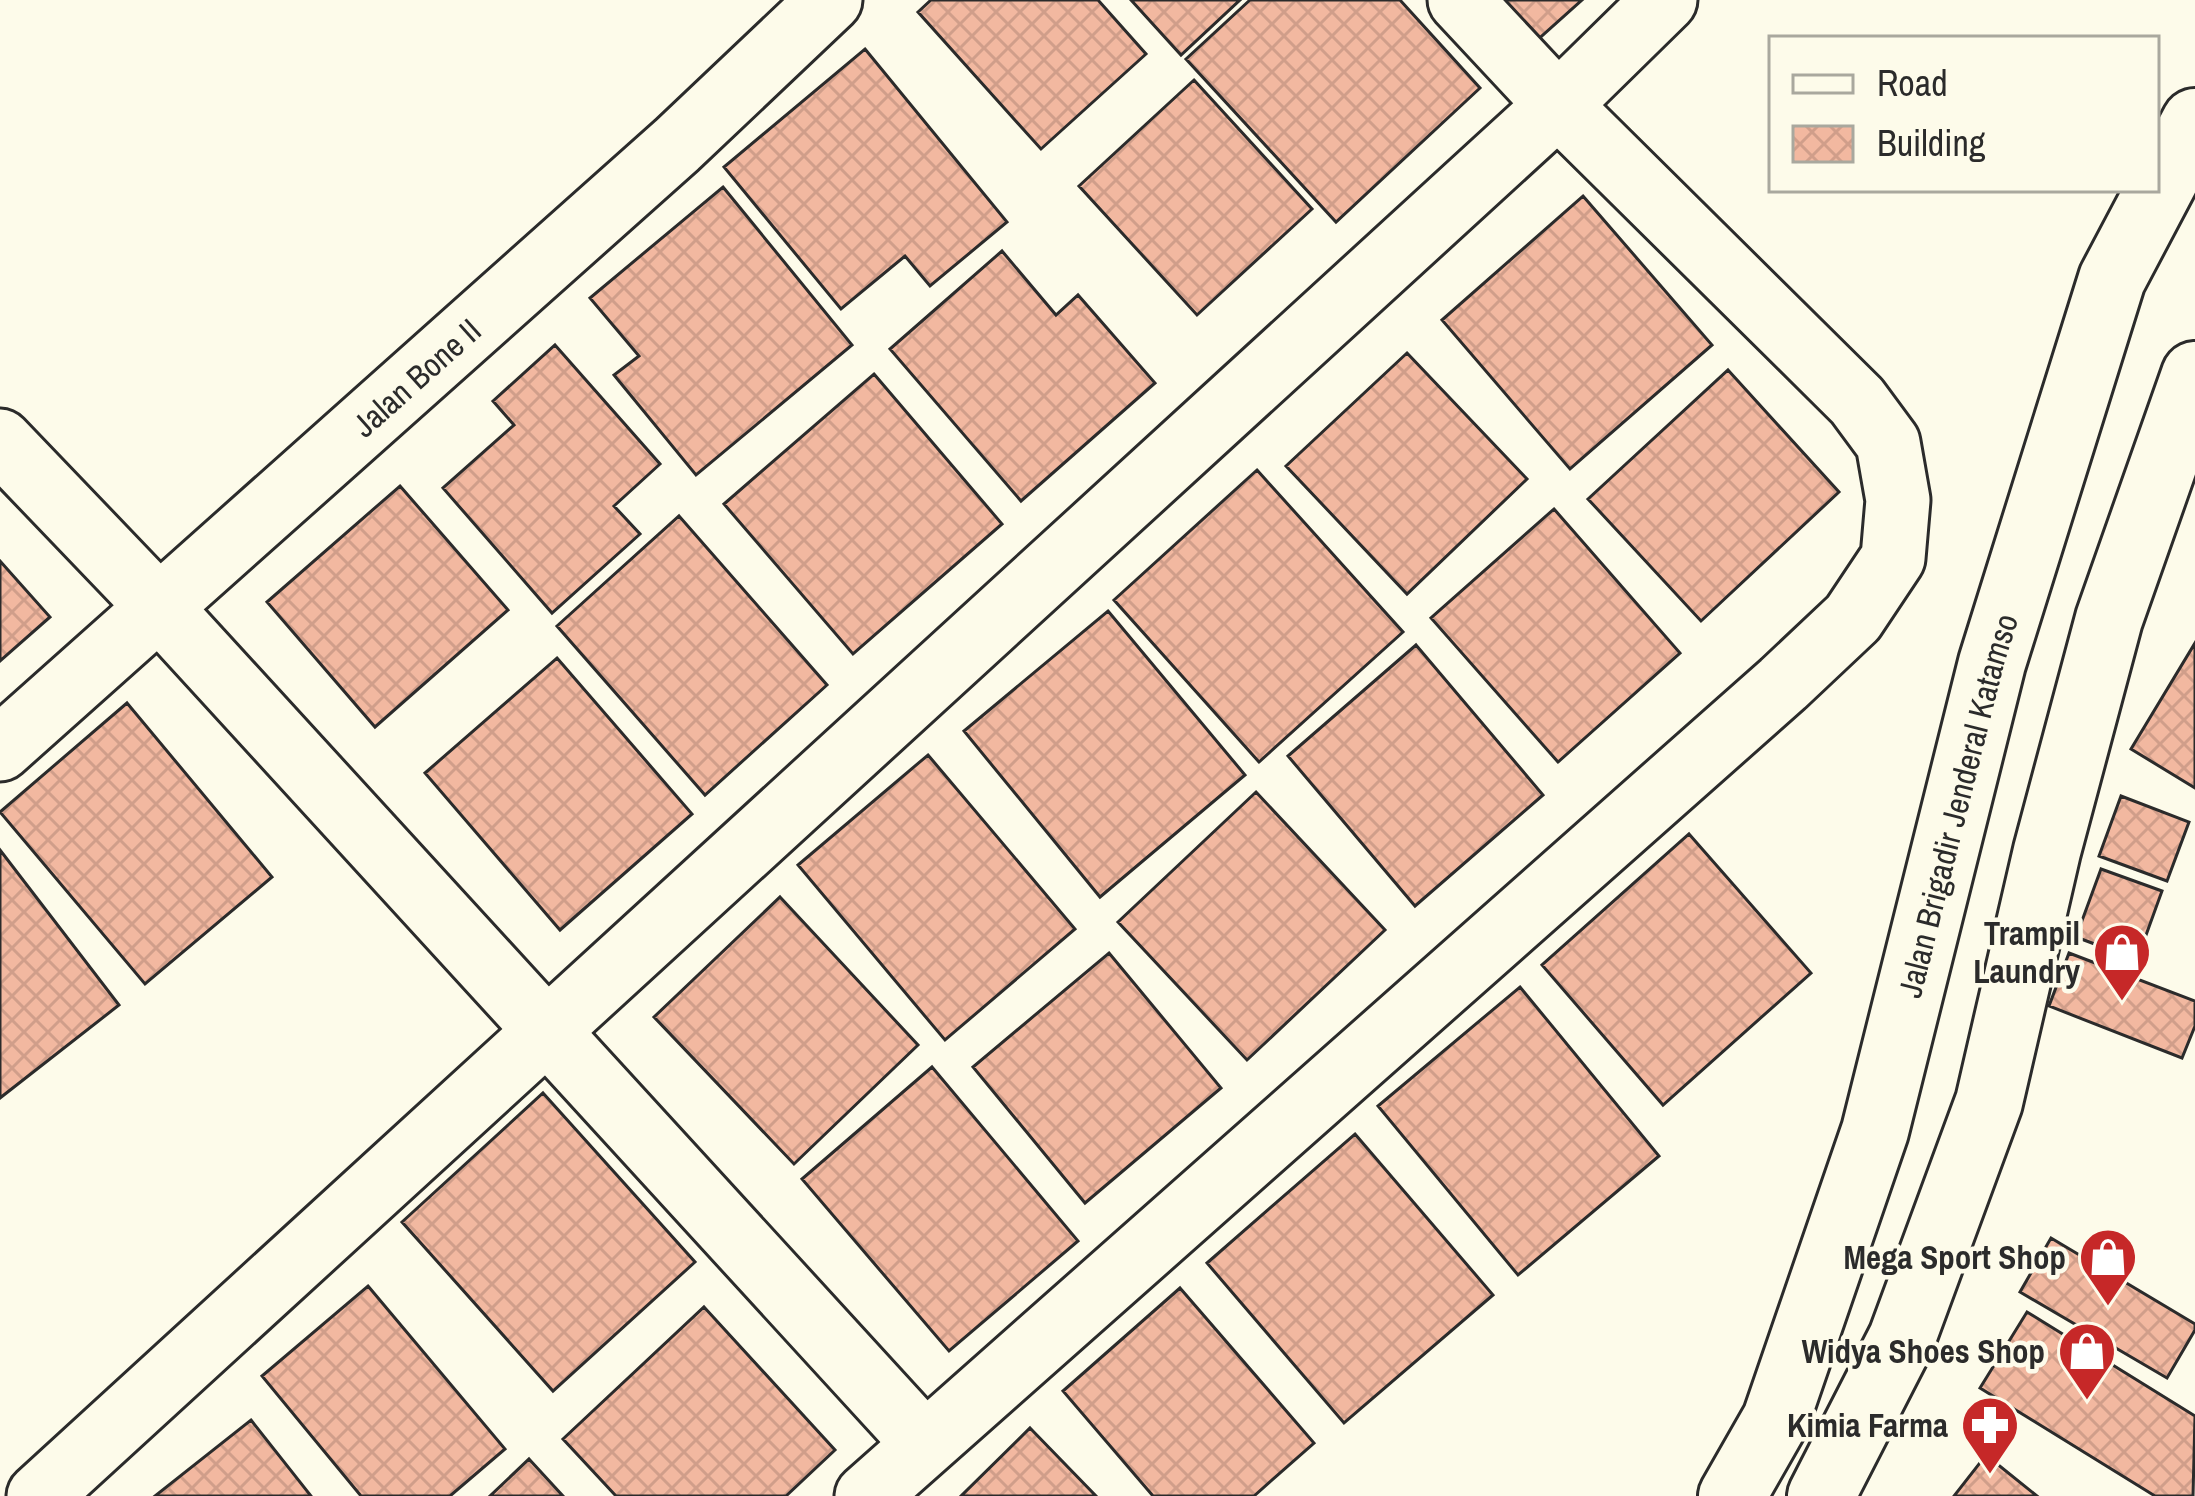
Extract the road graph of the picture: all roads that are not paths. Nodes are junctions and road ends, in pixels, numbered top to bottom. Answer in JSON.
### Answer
{"nodes":[{"id":1,"x":830,"y":0,"type":"edge"},
{"id":2,"x":1460,"y":0,"type":"edge"},
{"id":3,"x":1665,"y":0,"type":"edge"},
{"id":4,"x":1558,"y":105,"type":"junction"},
{"id":5,"x":2195,"y":122,"type":"edge"},
{"id":6,"x":2159,"y":190,"type":"edge"},
{"id":7,"x":2158,"y":192,"type":"edge"},
{"id":8,"x":2195,"y":375,"type":"edge"},
{"id":9,"x":0,"y":441,"type":"edge"},
{"id":10,"x":158,"y":606,"type":"junction"},
{"id":11,"x":0,"y":749,"type":"edge"},
{"id":12,"x":546,"y":1029,"type":"junction"},
{"id":13,"x":924,"y":1443,"type":"junction"},
{"id":14,"x":39,"y":1496,"type":"edge"},
{"id":15,"x":867,"y":1496,"type":"edge"},
{"id":16,"x":1732,"y":1496,"type":"edge"},
{"id":17,"x":1821,"y":1496,"type":"edge"}],
"edges":[{"from":1,"to":10,"type":"street","name":"Jalan Bone II"},
{"from":2,"to":4,"type":"street"},
{"from":3,"to":4,"type":"street"},
{"from":4,"to":12,"type":"street"},
{"from":4,"to":13,"type":"street"},
{"from":5,"to":6,"type":"main road","name":"Jalan Brigadir Jenderal Katamso"},
{"from":7,"to":16,"type":"main road","name":"Jalan Brigadir Jenderal Katamso"},
{"from":8,"to":17,"type":"main road"},
{"from":9,"to":10,"type":"street"},
{"from":10,"to":11,"type":"street","name":"Jalan Bone II"},
{"from":10,"to":12,"type":"street"},
{"from":12,"to":13,"type":"street"},
{"from":12,"to":14,"type":"street"},
{"from":13,"to":15,"type":"street"}]}
